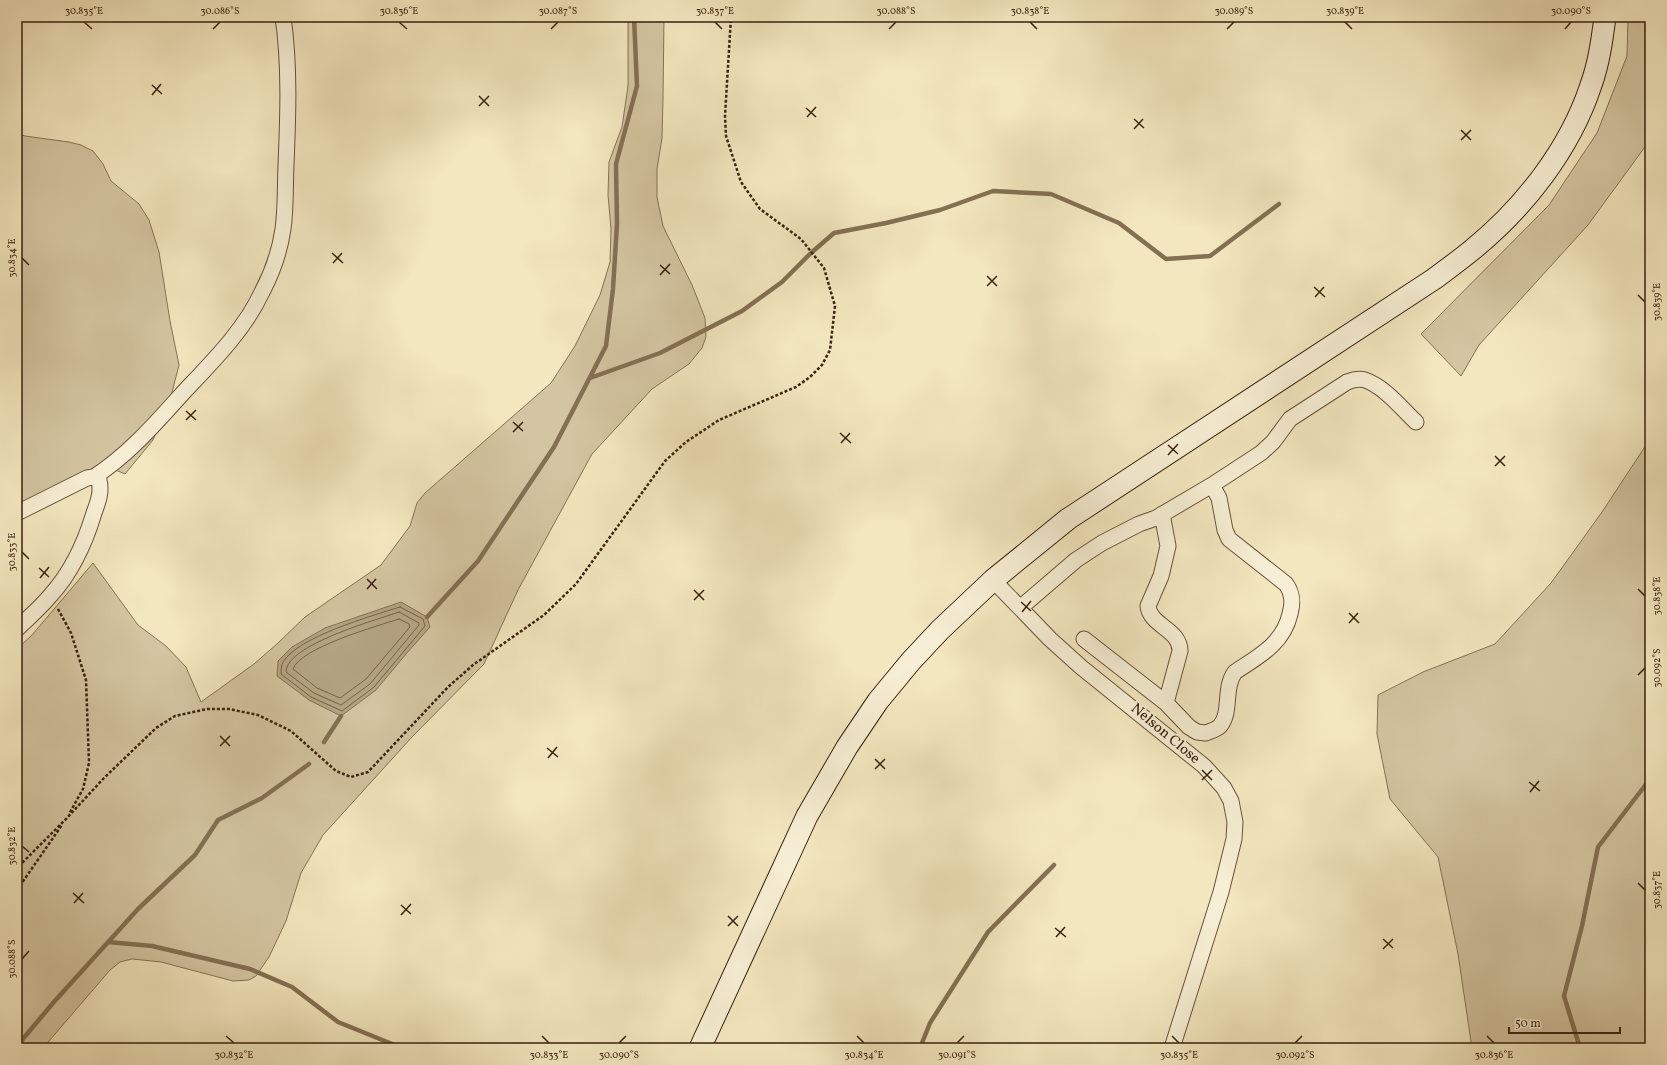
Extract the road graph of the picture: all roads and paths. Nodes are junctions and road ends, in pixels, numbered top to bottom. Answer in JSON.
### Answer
{"nodes":[{"id":1,"x":283,"y":17,"type":"edge"},
{"id":2,"x":731,"y":17,"type":"edge"},
{"id":3,"x":1605,"y":17,"type":"edge"},
{"id":4,"x":1416,"y":422,"type":"dead end"},
{"id":5,"x":94,"y":477,"type":"junction"},
{"id":6,"x":1212,"y":485,"type":"junction"},
{"id":7,"x":17,"y":513,"type":"edge"},
{"id":8,"x":1162,"y":514,"type":"junction"},
{"id":9,"x":993,"y":580,"type":"junction"},
{"id":10,"x":50,"y":596,"type":"junction"},
{"id":11,"x":1020,"y":608,"type":"junction"},
{"id":12,"x":17,"y":629,"type":"edge"},
{"id":13,"x":1084,"y":639,"type":"dead end"},
{"id":14,"x":1166,"y":703,"type":"junction"},
{"id":15,"x":66,"y":819,"type":"junction"},
{"id":16,"x":17,"y":862,"type":"edge"},
{"id":17,"x":17,"y":890,"type":"edge"},
{"id":18,"x":700,"y":1048,"type":"edge"},
{"id":19,"x":1172,"y":1048,"type":"edge"}],
"edges":[{"from":1,"to":5,"type":"street"},
{"from":2,"to":15,"type":"path"},
{"from":3,"to":9,"type":"main road"},
{"from":4,"to":6,"type":"street"},
{"from":5,"to":7,"type":"street"},
{"from":5,"to":10,"type":"street"},
{"from":6,"to":8,"type":"street"},
{"from":6,"to":14,"type":"street"},
{"from":8,"to":11,"type":"street"},
{"from":8,"to":14,"type":"street"},
{"from":9,"to":11,"type":"street","name":"Nelson Close"},
{"from":9,"to":18,"type":"main road"},
{"from":10,"to":12,"type":"street"},
{"from":10,"to":15,"type":"path"},
{"from":11,"to":19,"type":"street","name":"Nelson Close"},
{"from":13,"to":14,"type":"street"},
{"from":15,"to":16,"type":"path"},
{"from":15,"to":17,"type":"path"}]}
